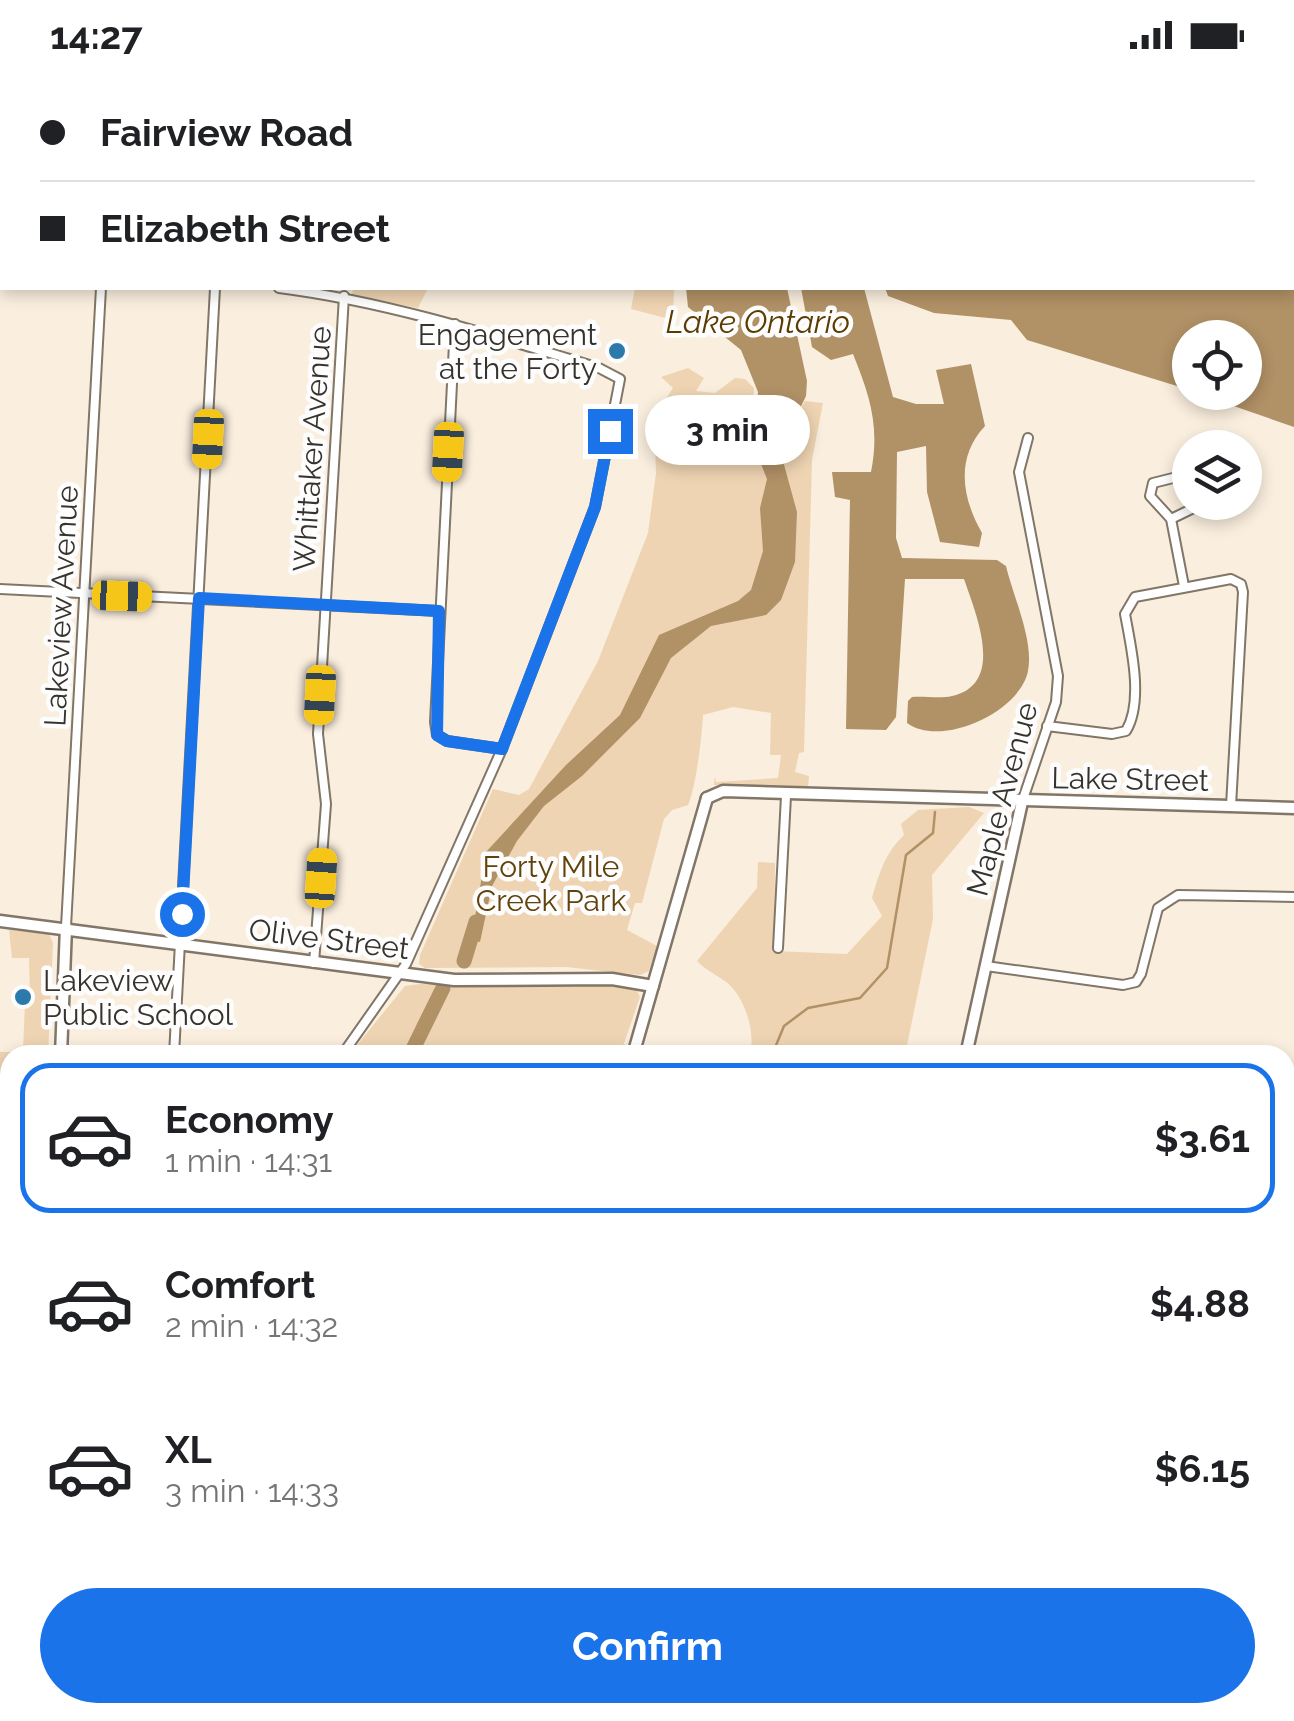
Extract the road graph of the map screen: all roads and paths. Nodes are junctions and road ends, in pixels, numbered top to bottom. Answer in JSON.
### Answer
{"nodes":[{"id":1,"x":101,"y":290,"type":"edge"},
{"id":2,"x":216,"y":290,"type":"edge"},
{"id":3,"x":295,"y":290,"type":"edge"},
{"id":4,"x":344,"y":296,"type":"junction"},
{"id":5,"x":455,"y":324,"type":"junction"},
{"id":6,"x":1028,"y":438,"type":"dead end"},
{"id":7,"x":1172,"y":478,"type":"edge"},
{"id":8,"x":1171,"y":519,"type":"joint"},
{"id":9,"x":1184,"y":586,"type":"junction"},
{"id":10,"x":0,"y":589,"type":"edge"},
{"id":11,"x":84,"y":594,"type":"junction"},
{"id":12,"x":199,"y":598,"type":"junction"},
{"id":13,"x":324,"y":606,"type":"junction"},
{"id":14,"x":439,"y":611,"type":"junction"},
{"id":15,"x":1048,"y":726,"type":"junction"},
{"id":16,"x":502,"y":749,"type":"junction"},
{"id":17,"x":786,"y":796,"type":"junction"},
{"id":18,"x":1022,"y":802,"type":"junction"},
{"id":19,"x":1230,"y":806,"type":"junction"},
{"id":20,"x":1294,"y":808,"type":"edge"},
{"id":21,"x":1294,"y":897,"type":"edge"},
{"id":22,"x":0,"y":921,"type":"edge"},
{"id":23,"x":66,"y":928,"type":"junction"},
{"id":24,"x":180,"y":944,"type":"junction"},
{"id":25,"x":778,"y":948,"type":"dead end"},
{"id":26,"x":314,"y":963,"type":"junction"},
{"id":27,"x":986,"y":966,"type":"junction"},
{"id":28,"x":400,"y":974,"type":"junction"},
{"id":29,"x":653,"y":986,"type":"junction"},
{"id":30,"x":61,"y":1045,"type":"edge"},
{"id":31,"x":175,"y":1045,"type":"edge"},
{"id":32,"x":349,"y":1045,"type":"edge"},
{"id":33,"x":636,"y":1045,"type":"edge"},
{"id":34,"x":968,"y":1045,"type":"edge"}],
"edges":[{"from":1,"to":11,"type":"street","name":"Lakeview Avenue"},
{"from":2,"to":12,"type":"street"},
{"from":3,"to":4,"type":"street"},
{"from":4,"to":5,"type":"street"},
{"from":4,"to":13,"type":"street","name":"Whittaker Avenue"},
{"from":5,"to":14,"type":"street"},
{"from":5,"to":16,"type":"street"},
{"from":6,"to":15,"type":"street","name":"Maple Avenue"},
{"from":7,"to":8,"type":"street"},
{"from":8,"to":9,"type":"street"},
{"from":9,"to":15,"type":"street"},
{"from":9,"to":19,"type":"street"},
{"from":10,"to":11,"type":"street"},
{"from":11,"to":12,"type":"street"},
{"from":11,"to":23,"type":"street","name":"Lakeview Avenue"},
{"from":12,"to":13,"type":"street"},
{"from":12,"to":24,"type":"street"},
{"from":13,"to":14,"type":"street"},
{"from":13,"to":26,"type":"street","name":"Whittaker Avenue"},
{"from":14,"to":16,"type":"street"},
{"from":15,"to":18,"type":"street","name":"Maple Avenue"},
{"from":16,"to":28,"type":"street"},
{"from":17,"to":18,"type":"street","name":"Lake Street"},
{"from":17,"to":25,"type":"street"},
{"from":17,"to":29,"type":"street","name":"Lake Street"},
{"from":18,"to":19,"type":"street","name":"Lake Street"},
{"from":18,"to":27,"type":"street","name":"Maple Avenue"},
{"from":19,"to":20,"type":"street","name":"Lake Street"},
{"from":21,"to":27,"type":"street"},
{"from":22,"to":23,"type":"street","name":"Olive Street"},
{"from":23,"to":24,"type":"street","name":"Olive Street"},
{"from":23,"to":30,"type":"street"},
{"from":24,"to":26,"type":"street","name":"Olive Street"},
{"from":24,"to":31,"type":"street"},
{"from":26,"to":28,"type":"street","name":"Olive Street"},
{"from":27,"to":34,"type":"street","name":"Maple Avenue"},
{"from":28,"to":29,"type":"street","name":"Olive Street"},
{"from":28,"to":32,"type":"street"},
{"from":29,"to":33,"type":"street"}]}
